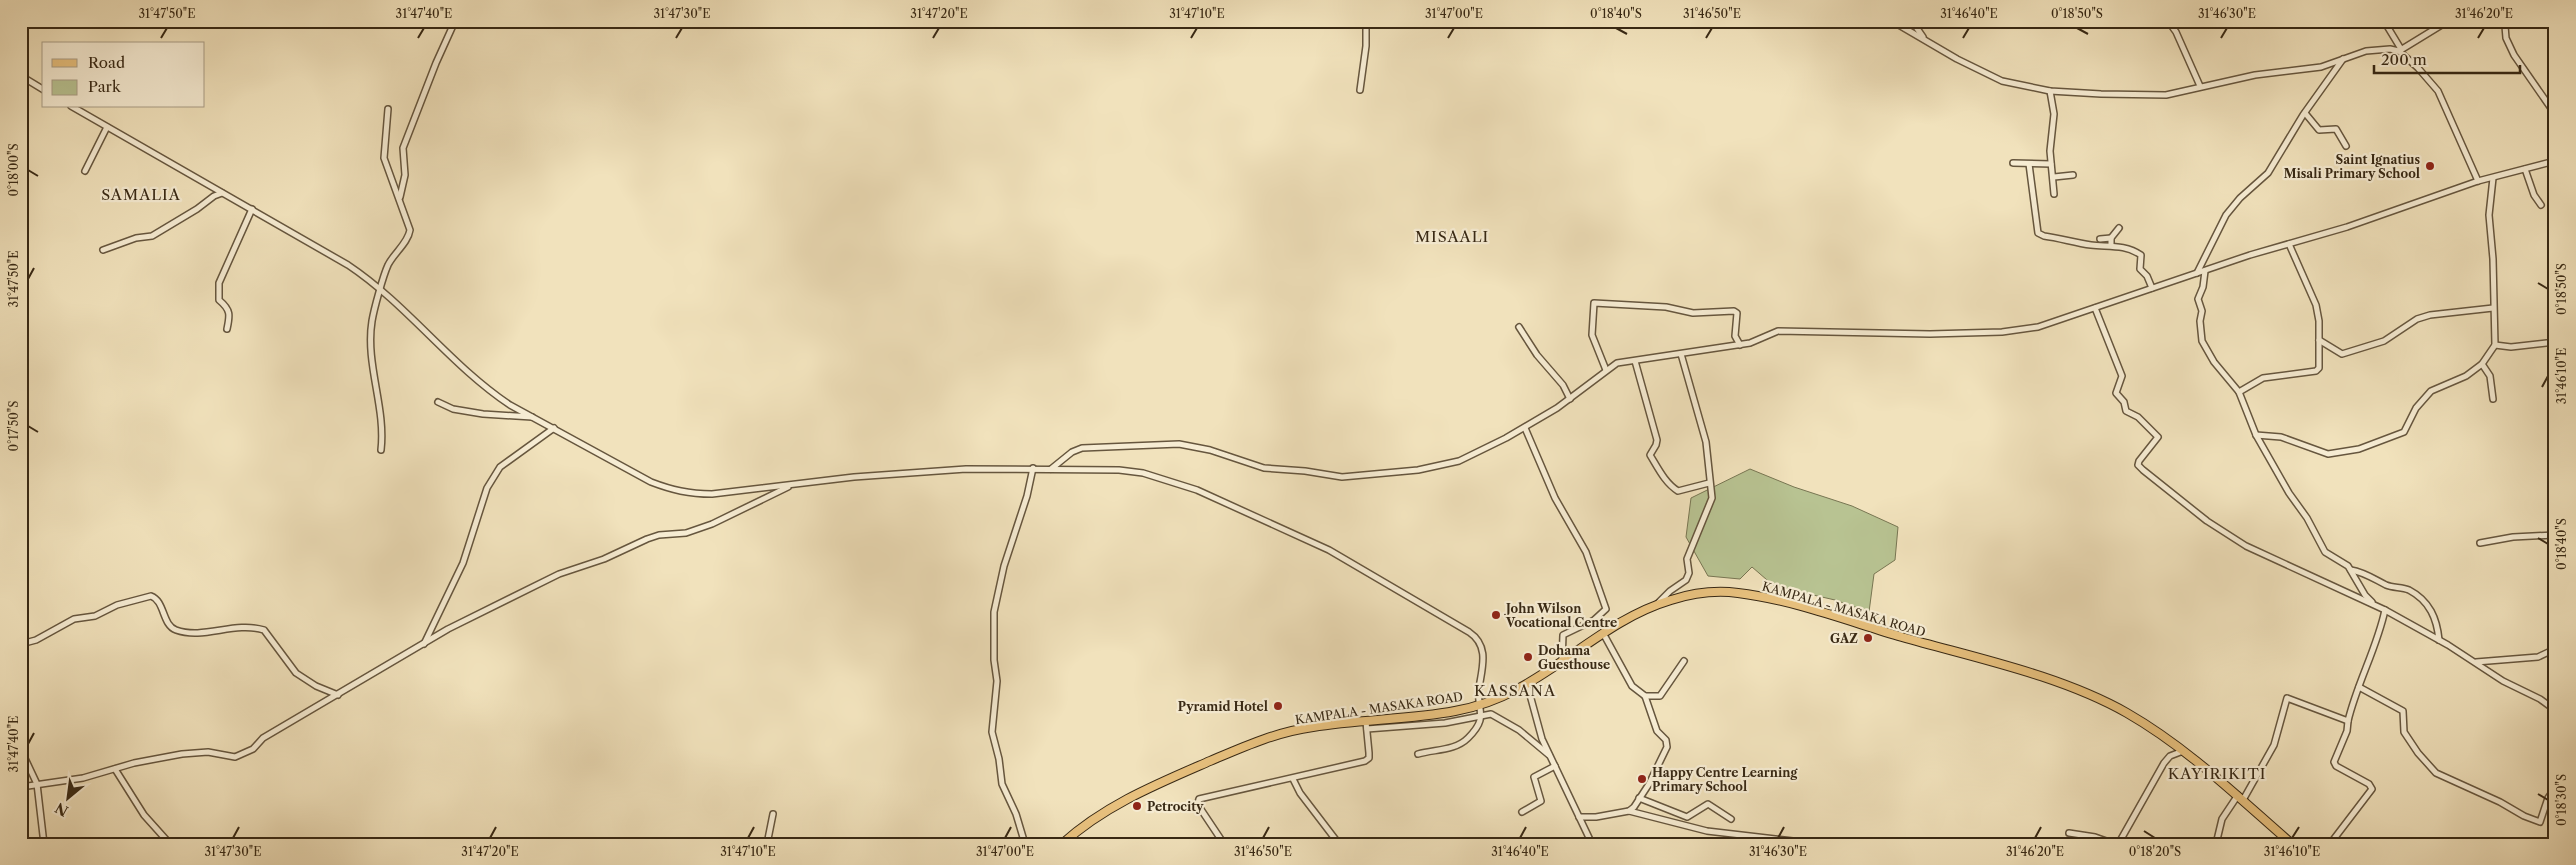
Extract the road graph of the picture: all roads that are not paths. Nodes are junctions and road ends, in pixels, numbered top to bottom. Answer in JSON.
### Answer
{"nodes":[{"id":1,"x":455,"y":21,"type":"edge"},
{"id":2,"x":1366,"y":21,"type":"edge"},
{"id":3,"x":1892,"y":21,"type":"edge"},
{"id":4,"x":1912,"y":21,"type":"edge"},
{"id":5,"x":2168,"y":21,"type":"edge"},
{"id":6,"x":2384,"y":21,"type":"edge"},
{"id":7,"x":2448,"y":21,"type":"edge"},
{"id":8,"x":2502,"y":21,"type":"edge"},
{"id":9,"x":1924,"y":40,"type":"junction"},
{"id":10,"x":2400,"y":50,"type":"junction"},
{"id":11,"x":2343,"y":59,"type":"junction"},
{"id":12,"x":22,"y":77,"type":"edge"},
{"id":13,"x":2200,"y":86,"type":"junction"},
{"id":14,"x":42,"y":89,"type":"edge"},
{"id":15,"x":1360,"y":90,"type":"dead end"},
{"id":16,"x":2050,"y":90,"type":"junction"},
{"id":17,"x":74,"y":108,"type":"edge"},
{"id":18,"x":388,"y":109,"type":"dead end"},
{"id":19,"x":2305,"y":113,"type":"junction"},
{"id":20,"x":2555,"y":114,"type":"edge"},
{"id":21,"x":107,"y":127,"type":"junction"},
{"id":22,"x":2346,"y":146,"type":"dead end"},
{"id":23,"x":2555,"y":161,"type":"edge"},
{"id":24,"x":2013,"y":162,"type":"dead end"},
{"id":25,"x":2029,"y":164,"type":"junction"},
{"id":26,"x":2051,"y":164,"type":"junction"},
{"id":27,"x":2525,"y":169,"type":"junction"},
{"id":28,"x":85,"y":171,"type":"dead end"},
{"id":29,"x":2073,"y":175,"type":"dead end"},
{"id":30,"x":2054,"y":177,"type":"junction"},
{"id":31,"x":2492,"y":178,"type":"junction"},
{"id":32,"x":2478,"y":181,"type":"junction"},
{"id":33,"x":222,"y":192,"type":"junction"},
{"id":34,"x":2054,"y":194,"type":"dead end"},
{"id":35,"x":400,"y":197,"type":"junction"},
{"id":36,"x":2541,"y":205,"type":"dead end"},
{"id":37,"x":252,"y":209,"type":"junction"},
{"id":38,"x":2118,"y":228,"type":"dead end"},
{"id":39,"x":2111,"y":238,"type":"junction"},
{"id":40,"x":2100,"y":239,"type":"dead end"},
{"id":41,"x":2289,"y":244,"type":"junction"},
{"id":42,"x":2111,"y":245,"type":"junction"},
{"id":43,"x":103,"y":250,"type":"dead end"},
{"id":44,"x":2205,"y":271,"type":"junction"},
{"id":45,"x":2197,"y":273,"type":"junction"},
{"id":46,"x":2152,"y":288,"type":"junction"},
{"id":47,"x":382,"y":290,"type":"junction"},
{"id":48,"x":2095,"y":308,"type":"junction"},
{"id":49,"x":2493,"y":308,"type":"junction"},
{"id":50,"x":1519,"y":327,"type":"dead end"},
{"id":51,"x":227,"y":329,"type":"dead end"},
{"id":52,"x":2318,"y":340,"type":"junction"},
{"id":53,"x":2555,"y":342,"type":"edge"},
{"id":54,"x":1740,"y":345,"type":"junction"},
{"id":55,"x":2495,"y":346,"type":"junction"},
{"id":56,"x":1681,"y":354,"type":"junction"},
{"id":57,"x":1635,"y":361,"type":"junction"},
{"id":58,"x":2482,"y":364,"type":"junction"},
{"id":59,"x":1606,"y":370,"type":"junction"},
{"id":60,"x":2238,"y":392,"type":"junction"},
{"id":61,"x":1570,"y":399,"type":"junction"},
{"id":62,"x":2493,"y":399,"type":"dead end"},
{"id":63,"x":438,"y":402,"type":"dead end"},
{"id":64,"x":532,"y":417,"type":"junction"},
{"id":65,"x":554,"y":428,"type":"junction"},
{"id":66,"x":1525,"y":428,"type":"junction"},
{"id":67,"x":2256,"y":435,"type":"junction"},
{"id":68,"x":381,"y":450,"type":"dead end"},
{"id":69,"x":1033,"y":468,"type":"junction"},
{"id":70,"x":1051,"y":469,"type":"junction"},
{"id":71,"x":1709,"y":484,"type":"junction"},
{"id":72,"x":790,"y":486,"type":"junction"},
{"id":73,"x":2555,"y":535,"type":"edge"},
{"id":74,"x":2480,"y":543,"type":"dead end"},
{"id":75,"x":2351,"y":570,"type":"junction"},
{"id":76,"x":1657,"y":605,"type":"junction"},
{"id":77,"x":2378,"y":607,"type":"junction"},
{"id":78,"x":2385,"y":610,"type":"junction"},
{"id":79,"x":1603,"y":633,"type":"junction"},
{"id":80,"x":2440,"y":640,"type":"junction"},
{"id":81,"x":21,"y":644,"type":"edge"},
{"id":82,"x":423,"y":645,"type":"junction"},
{"id":83,"x":2555,"y":649,"type":"edge"},
{"id":84,"x":1684,"y":661,"type":"dead end"},
{"id":85,"x":2475,"y":662,"type":"junction"},
{"id":86,"x":1562,"y":663,"type":"junction"},
{"id":87,"x":1528,"y":684,"type":"junction"},
{"id":88,"x":2359,"y":687,"type":"junction"},
{"id":89,"x":338,"y":695,"type":"junction"},
{"id":90,"x":1645,"y":696,"type":"junction"},
{"id":91,"x":1481,"y":704,"type":"junction"},
{"id":92,"x":2555,"y":710,"type":"edge"},
{"id":93,"x":1482,"y":715,"type":"junction"},
{"id":94,"x":2348,"y":721,"type":"junction"},
{"id":95,"x":1366,"y":725,"type":"junction"},
{"id":96,"x":21,"y":750,"type":"edge"},
{"id":97,"x":2183,"y":751,"type":"junction"},
{"id":98,"x":1418,"y":754,"type":"dead end"},
{"id":99,"x":1549,"y":755,"type":"junction"},
{"id":100,"x":1555,"y":766,"type":"junction"},
{"id":101,"x":115,"y":768,"type":"junction"},
{"id":102,"x":1293,"y":779,"type":"junction"},
{"id":103,"x":36,"y":784,"type":"junction"},
{"id":104,"x":21,"y":787,"type":"edge"},
{"id":105,"x":2555,"y":788,"type":"edge"},
{"id":106,"x":1639,"y":798,"type":"junction"},
{"id":107,"x":2240,"y":798,"type":"junction"},
{"id":108,"x":1629,"y":811,"type":"junction"},
{"id":109,"x":1522,"y":812,"type":"dead end"},
{"id":110,"x":773,"y":814,"type":"dead end"},
{"id":111,"x":1578,"y":817,"type":"junction"},
{"id":112,"x":1732,"y":819,"type":"dead end"},
{"id":113,"x":2069,"y":833,"type":"dead end"},
{"id":114,"x":1591,"y":843,"type":"edge"},
{"id":115,"x":44,"y":844,"type":"edge"},
{"id":116,"x":170,"y":844,"type":"edge"},
{"id":117,"x":767,"y":844,"type":"edge"},
{"id":118,"x":1024,"y":844,"type":"edge"},
{"id":119,"x":1062,"y":844,"type":"edge"},
{"id":120,"x":1224,"y":844,"type":"edge"},
{"id":121,"x":1339,"y":844,"type":"edge"},
{"id":122,"x":1819,"y":844,"type":"edge"},
{"id":123,"x":2216,"y":844,"type":"edge"},
{"id":124,"x":2292,"y":844,"type":"edge"},
{"id":125,"x":2330,"y":844,"type":"edge"}],
"edges":[{"from":1,"to":35,"type":"street"},
{"from":2,"to":15,"type":"street"},
{"from":3,"to":9,"type":"street"},
{"from":4,"to":9,"type":"street"},
{"from":5,"to":13,"type":"street"},
{"from":6,"to":10,"type":"street"},
{"from":7,"to":10,"type":"street"},
{"from":8,"to":20,"type":"street"},
{"from":9,"to":16,"type":"street"},
{"from":10,"to":11,"type":"street"},
{"from":10,"to":32,"type":"street"},
{"from":11,"to":13,"type":"street"},
{"from":11,"to":19,"type":"street"},
{"from":12,"to":14,"type":"street"},
{"from":13,"to":16,"type":"street"},
{"from":16,"to":26,"type":"street"},
{"from":17,"to":21,"type":"street"},
{"from":18,"to":35,"type":"street"},
{"from":19,"to":22,"type":"street"},
{"from":19,"to":45,"type":"street"},
{"from":21,"to":28,"type":"street"},
{"from":21,"to":33,"type":"street"},
{"from":23,"to":27,"type":"street"},
{"from":24,"to":25,"type":"street"},
{"from":25,"to":26,"type":"street"},
{"from":25,"to":42,"type":"street"},
{"from":26,"to":30,"type":"street"},
{"from":27,"to":31,"type":"street"},
{"from":27,"to":36,"type":"street"},
{"from":29,"to":30,"type":"street"},
{"from":30,"to":34,"type":"street"},
{"from":31,"to":32,"type":"street"},
{"from":31,"to":49,"type":"street"},
{"from":32,"to":41,"type":"street"},
{"from":33,"to":37,"type":"street"},
{"from":33,"to":43,"type":"street"},
{"from":35,"to":47,"type":"street"},
{"from":37,"to":47,"type":"street"},
{"from":37,"to":51,"type":"street"},
{"from":38,"to":39,"type":"street"},
{"from":39,"to":40,"type":"street"},
{"from":39,"to":42,"type":"street"},
{"from":41,"to":44,"type":"street"},
{"from":41,"to":52,"type":"street"},
{"from":42,"to":46,"type":"street"},
{"from":44,"to":45,"type":"street"},
{"from":44,"to":60,"type":"street"},
{"from":45,"to":46,"type":"street"},
{"from":46,"to":48,"type":"street"},
{"from":47,"to":64,"type":"street"},
{"from":47,"to":68,"type":"street"},
{"from":48,"to":54,"type":"street"},
{"from":48,"to":77,"type":"street"},
{"from":49,"to":52,"type":"street"},
{"from":49,"to":55,"type":"street"},
{"from":50,"to":61,"type":"street"},
{"from":52,"to":60,"type":"street"},
{"from":53,"to":55,"type":"street"},
{"from":54,"to":56,"type":"street"},
{"from":54,"to":59,"type":"street"},
{"from":55,"to":58,"type":"street"},
{"from":56,"to":57,"type":"street"},
{"from":56,"to":71,"type":"street"},
{"from":57,"to":59,"type":"street"},
{"from":57,"to":71,"type":"street"},
{"from":58,"to":62,"type":"street"},
{"from":58,"to":67,"type":"street"},
{"from":59,"to":61,"type":"street"},
{"from":60,"to":67,"type":"street"},
{"from":61,"to":66,"type":"street"},
{"from":63,"to":64,"type":"street"},
{"from":64,"to":65,"type":"street"},
{"from":65,"to":72,"type":"street"},
{"from":65,"to":82,"type":"street"},
{"from":66,"to":70,"type":"street"},
{"from":66,"to":86,"type":"street"},
{"from":67,"to":75,"type":"street"},
{"from":69,"to":70,"type":"street"},
{"from":69,"to":72,"type":"street"},
{"from":69,"to":118,"type":"street"},
{"from":70,"to":91,"type":"street"},
{"from":71,"to":76,"type":"street"},
{"from":72,"to":82,"type":"street"},
{"from":73,"to":74,"type":"street"},
{"from":75,"to":77,"type":"street"},
{"from":75,"to":80,"type":"street"},
{"from":76,"to":79,"type":"main road","name":"KAMPALA - MASAKA ROAD"},
{"from":76,"to":97,"type":"main road","name":"KAMPALA - MASAKA ROAD"},
{"from":77,"to":78,"type":"street"},
{"from":78,"to":80,"type":"street"},
{"from":78,"to":88,"type":"street"},
{"from":79,"to":86,"type":"main road","name":"KAMPALA - MASAKA ROAD"},
{"from":79,"to":90,"type":"street"},
{"from":80,"to":85,"type":"street"},
{"from":81,"to":89,"type":"street"},
{"from":82,"to":89,"type":"street"},
{"from":83,"to":85,"type":"street"},
{"from":84,"to":90,"type":"street"},
{"from":85,"to":92,"type":"street"},
{"from":86,"to":87,"type":"main road","name":"KAMPALA - MASAKA ROAD"},
{"from":87,"to":91,"type":"main road","name":"KAMPALA - MASAKA ROAD"},
{"from":87,"to":99,"type":"street"},
{"from":88,"to":94,"type":"street"},
{"from":88,"to":105,"type":"street"},
{"from":89,"to":101,"type":"street"},
{"from":90,"to":106,"type":"street"},
{"from":91,"to":93,"type":"street"},
{"from":91,"to":95,"type":"main road","name":"KAMPALA - MASAKA ROAD"},
{"from":93,"to":95,"type":"street"},
{"from":93,"to":98,"type":"street"},
{"from":93,"to":99,"type":"street"},
{"from":94,"to":107,"type":"street"},
{"from":94,"to":125,"type":"street"},
{"from":95,"to":102,"type":"street"},
{"from":95,"to":119,"type":"main road","name":"KAMPALA - MASAKA ROAD"},
{"from":96,"to":103,"type":"street"},
{"from":97,"to":107,"type":"main road","name":"KAMPALA - MASAKA ROAD"},
{"from":97,"to":113,"type":"street"},
{"from":99,"to":100,"type":"street"},
{"from":100,"to":109,"type":"street"},
{"from":100,"to":111,"type":"street"},
{"from":101,"to":103,"type":"street"},
{"from":101,"to":116,"type":"street"},
{"from":102,"to":120,"type":"street"},
{"from":102,"to":121,"type":"street"},
{"from":103,"to":104,"type":"street"},
{"from":103,"to":115,"type":"street"},
{"from":106,"to":108,"type":"street"},
{"from":106,"to":112,"type":"street"},
{"from":107,"to":123,"type":"street"},
{"from":107,"to":124,"type":"main road","name":"KAMPALA - MASAKA ROAD"},
{"from":108,"to":111,"type":"street"},
{"from":108,"to":122,"type":"street"},
{"from":110,"to":117,"type":"street"},
{"from":111,"to":114,"type":"street"}]}
